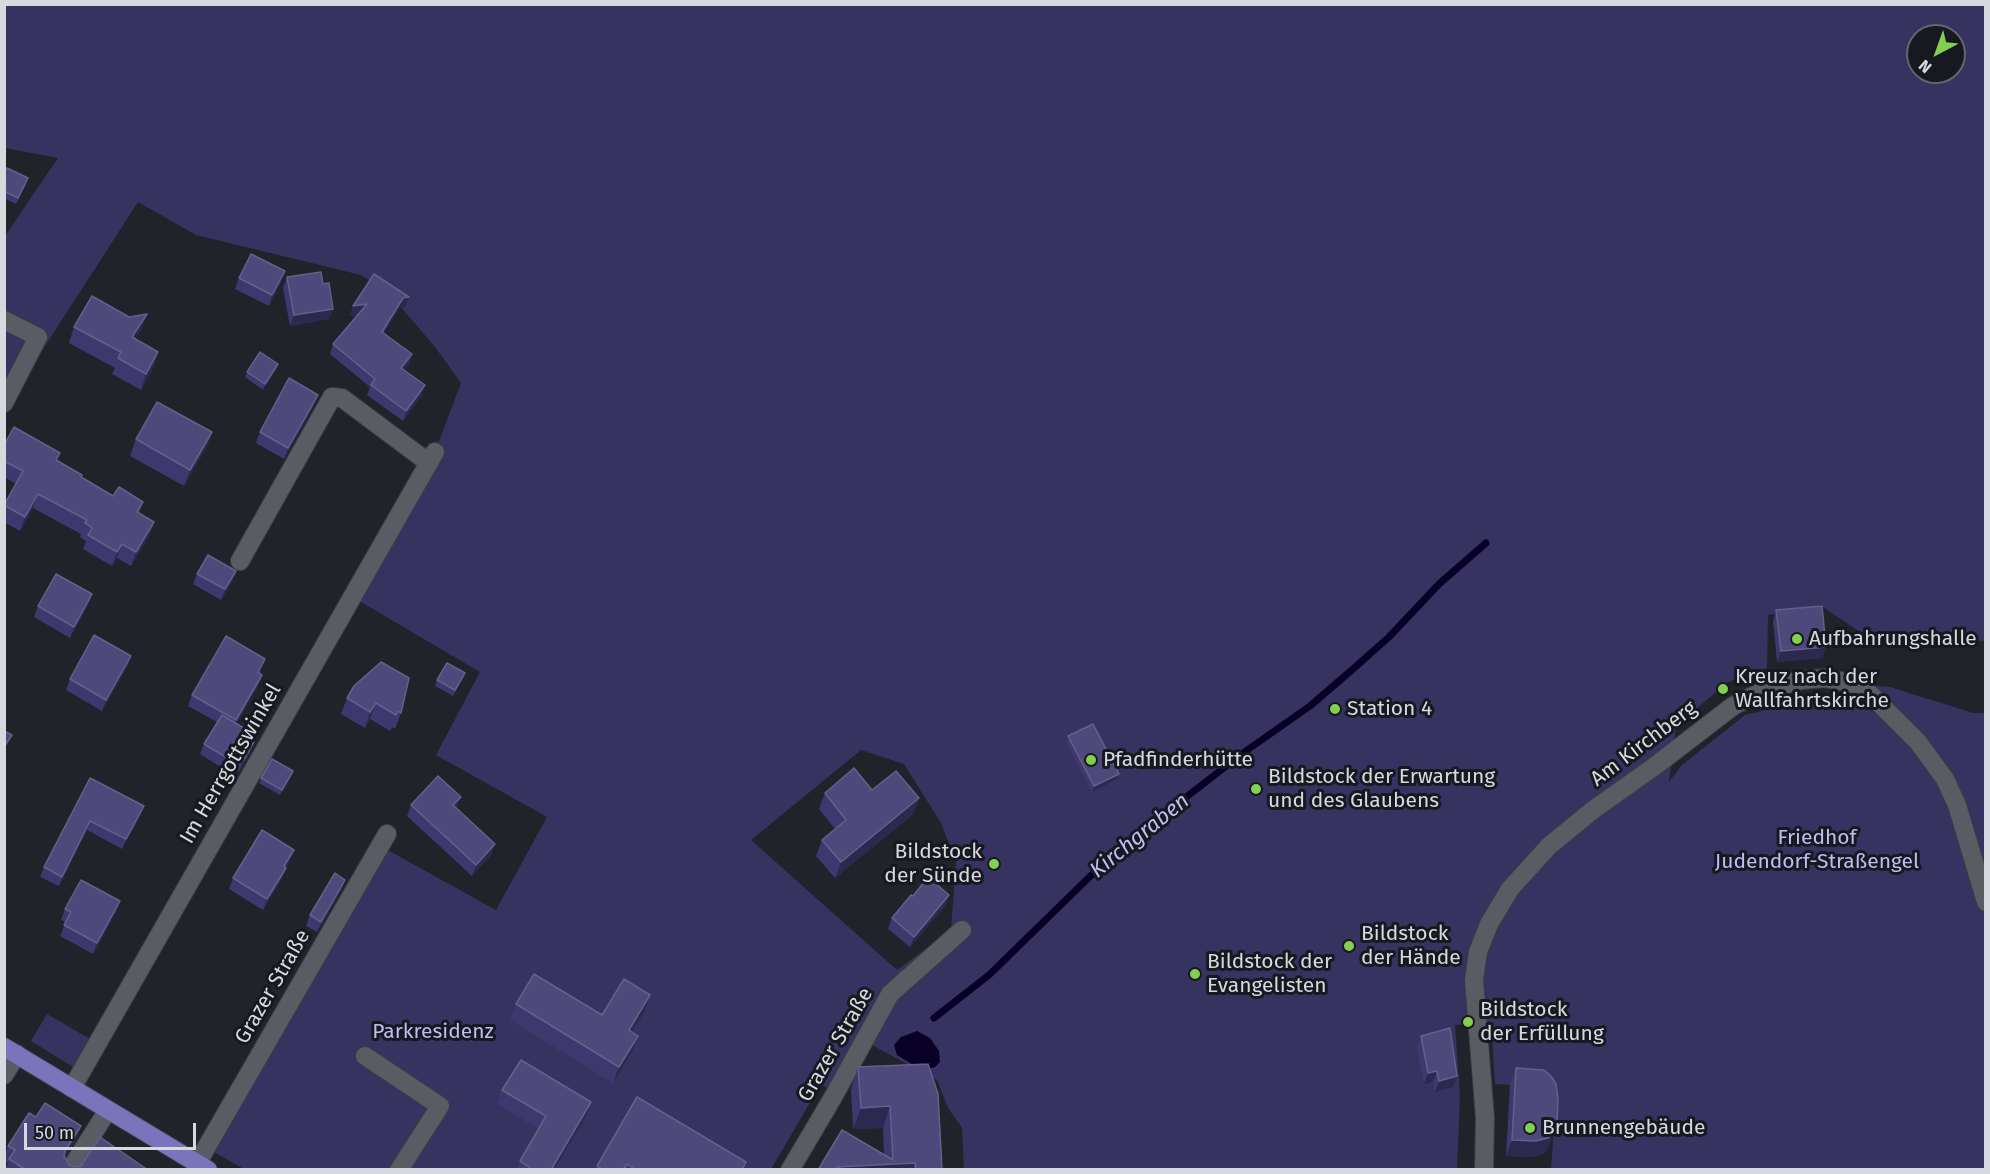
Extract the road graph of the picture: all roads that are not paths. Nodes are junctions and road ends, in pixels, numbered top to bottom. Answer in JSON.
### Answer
{"nodes":[{"id":1,"x":4,"y":320,"type":"edge"},
{"id":2,"x":4,"y":403,"type":"edge"},
{"id":3,"x":240,"y":561,"type":"dead end"},
{"id":4,"x":387,"y":834,"type":"dead end"},
{"id":5,"x":1986,"y":902,"type":"edge"},
{"id":6,"x":962,"y":930,"type":"dead end"},
{"id":7,"x":11,"y":1050,"type":"edge"},
{"id":8,"x":365,"y":1056,"type":"dead end"},
{"id":9,"x":4,"y":1075,"type":"edge"},
{"id":10,"x":72,"y":1088,"type":"junction"},
{"id":11,"x":108,"y":1110,"type":"junction"},
{"id":12,"x":203,"y":1166,"type":"edge"},
{"id":13,"x":404,"y":1168,"type":"edge"},
{"id":14,"x":70,"y":1170,"type":"edge"},
{"id":15,"x":790,"y":1170,"type":"edge"},
{"id":16,"x":1484,"y":1170,"type":"edge"}],
"edges":[{"from":1,"to":2,"type":"street"},
{"from":3,"to":10,"type":"street","name":"Im Herrgottswinkel"},
{"from":4,"to":12,"type":"street","name":"Grazer Straße"},
{"from":5,"to":16,"type":"street","name":"Am Kirchberg"},
{"from":6,"to":15,"type":"street","name":"Grazer Straße"},
{"from":7,"to":9,"type":"street","name":"Grazer Straße"},
{"from":7,"to":10,"type":"main road","name":"Grazer Straße"},
{"from":8,"to":13,"type":"street"},
{"from":10,"to":11,"type":"main road","name":"Grazer Straße"},
{"from":11,"to":12,"type":"main road","name":"Grazer Straße"},
{"from":11,"to":14,"type":"street"}]}
